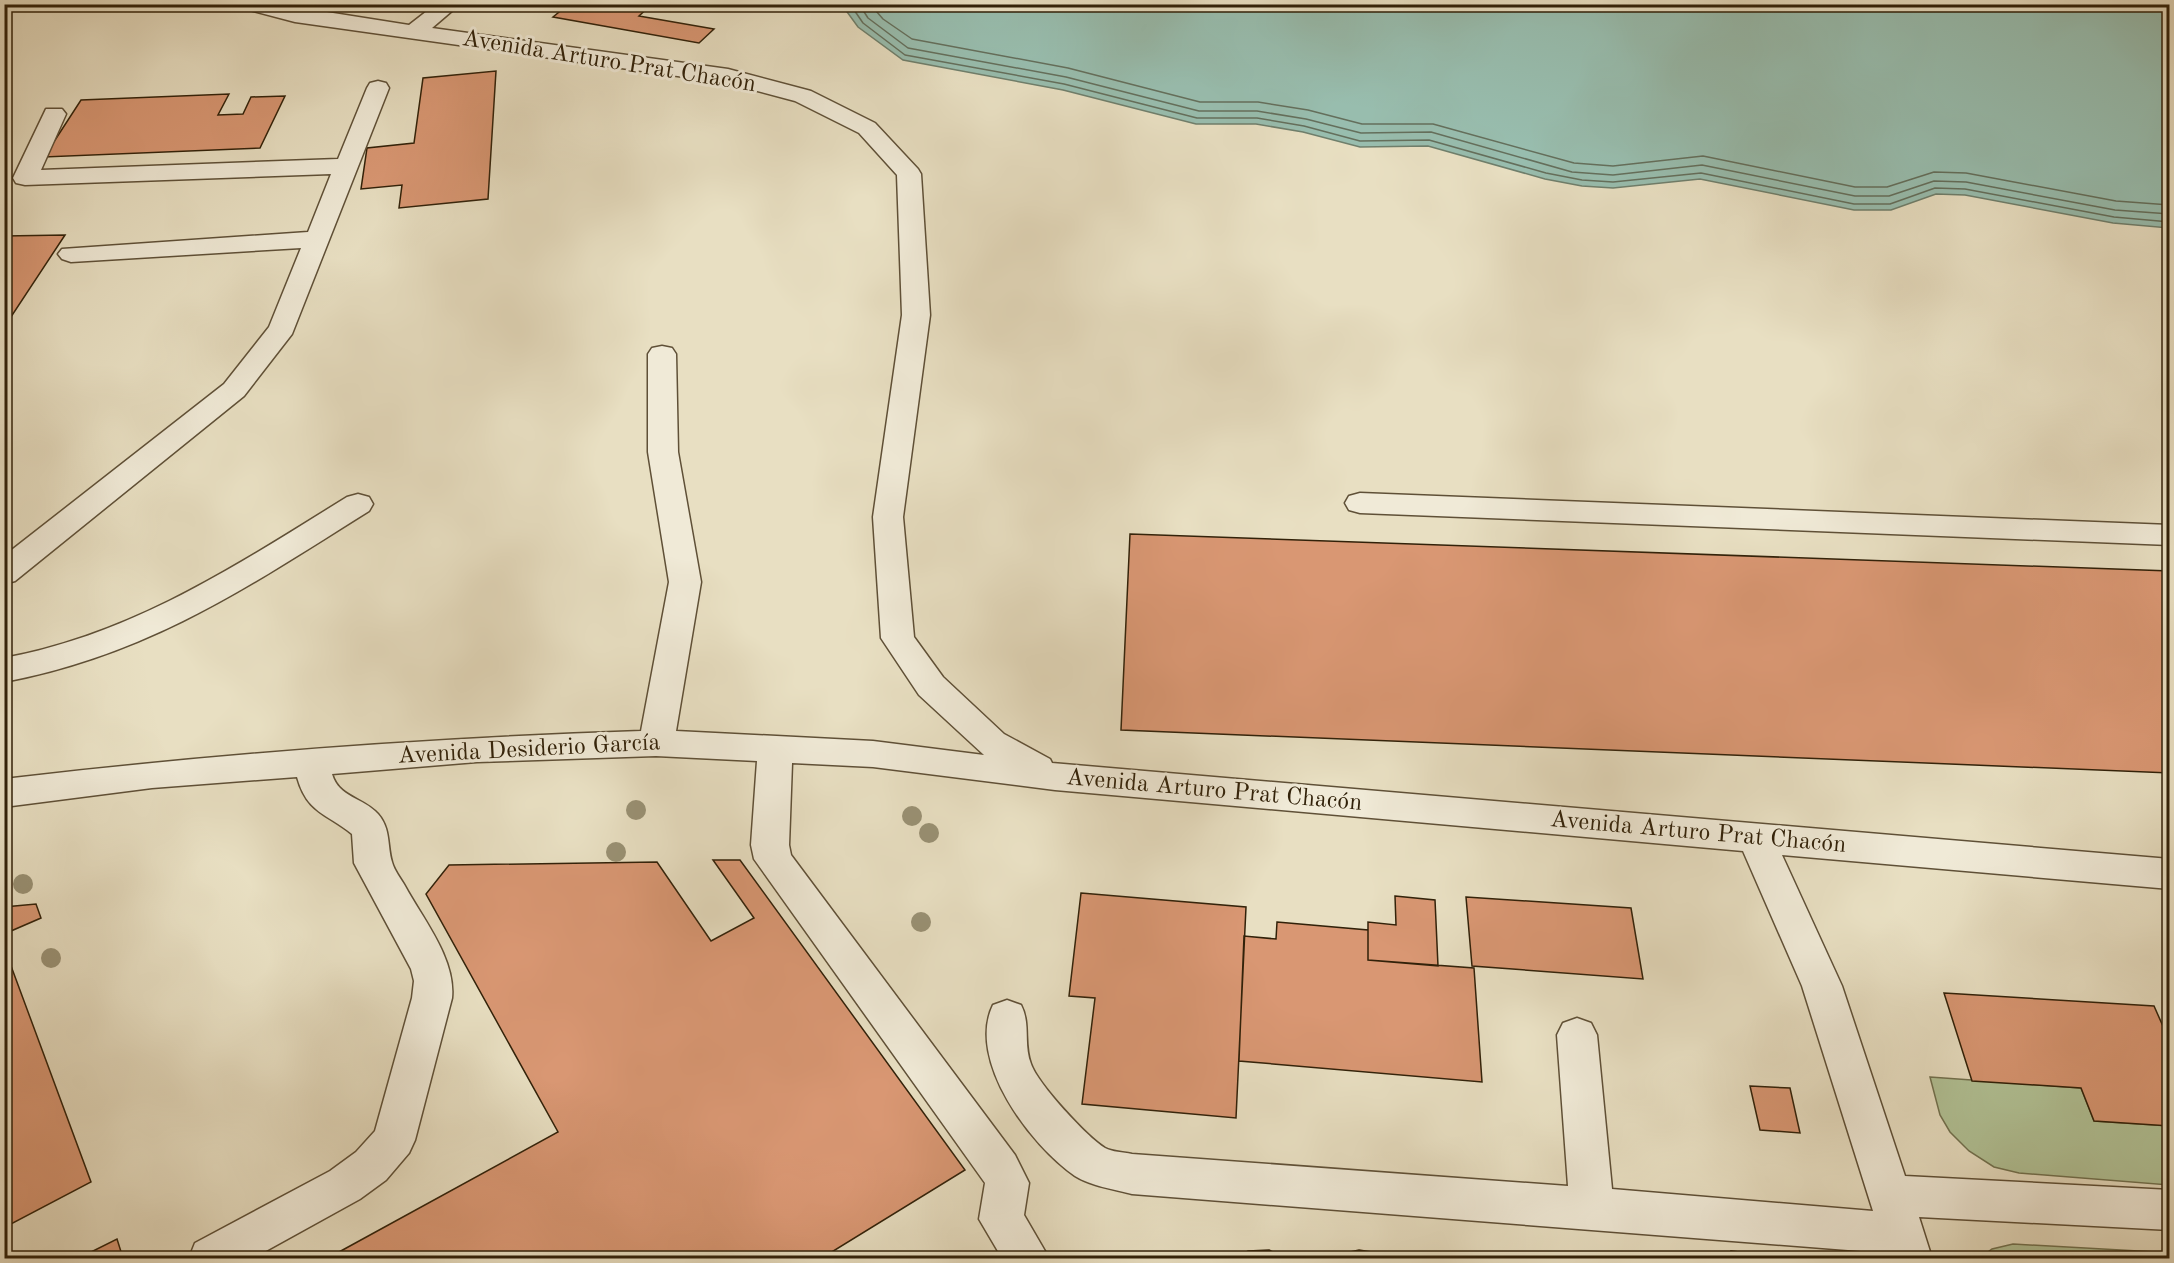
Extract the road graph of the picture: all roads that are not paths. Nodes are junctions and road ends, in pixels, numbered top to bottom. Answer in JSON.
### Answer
{"nodes":[{"id":1,"x":249,"y":4,"type":"edge"},
{"id":2,"x":450,"y":4,"type":"edge"},
{"id":3,"x":412,"y":33,"type":"junction"},
{"id":4,"x":378,"y":88,"type":"dead end"},
{"id":5,"x":54,"y":114,"type":"dead end"},
{"id":6,"x":347,"y":166,"type":"junction"},
{"id":7,"x":318,"y":239,"type":"junction"},
{"id":8,"x":70,"y":254,"type":"dead end"},
{"id":9,"x":662,"y":354,"type":"dead end"},
{"id":10,"x":1360,"y":503,"type":"dead end"},
{"id":11,"x":358,"y":504,"type":"dead end"},
{"id":12,"x":2169,"y":535,"type":"edge"},
{"id":13,"x":4,"y":573,"type":"edge"},
{"id":14,"x":4,"y":670,"type":"edge"},
{"id":15,"x":656,"y":743,"type":"junction"},
{"id":16,"x":775,"y":749,"type":"junction"},
{"id":17,"x":311,"y":764,"type":"junction"},
{"id":18,"x":1054,"y":777,"type":"junction"},
{"id":19,"x":4,"y":793,"type":"edge"},
{"id":20,"x":1756,"y":838,"type":"junction"},
{"id":21,"x":2169,"y":874,"type":"edge"},
{"id":22,"x":1007,"y":1017,"type":"dead end"},
{"id":23,"x":1577,"y":1035,"type":"dead end"},
{"id":24,"x":1592,"y":1208,"type":"junction"},
{"id":25,"x":2169,"y":1210,"type":"edge"},
{"id":26,"x":1901,"y":1229,"type":"edge"},
{"id":27,"x":211,"y":1258,"type":"edge"},
{"id":28,"x":1027,"y":1258,"type":"edge"}],
"edges":[{"from":1,"to":3,"type":"street","name":"Avenida Arturo Prat Chacón"},
{"from":2,"to":3,"type":"street"},
{"from":3,"to":18,"type":"street","name":"Avenida Arturo Prat Chacón"},
{"from":4,"to":6,"type":"street"},
{"from":5,"to":6,"type":"street"},
{"from":6,"to":7,"type":"street"},
{"from":7,"to":8,"type":"street"},
{"from":7,"to":13,"type":"street"},
{"from":9,"to":15,"type":"street"},
{"from":10,"to":12,"type":"street"},
{"from":11,"to":14,"type":"street"},
{"from":15,"to":16,"type":"street","name":"Avenida Desiderio García"},
{"from":15,"to":17,"type":"street","name":"Avenida Desiderio García"},
{"from":16,"to":18,"type":"street","name":"Avenida Desiderio García"},
{"from":16,"to":28,"type":"street"},
{"from":17,"to":19,"type":"street","name":"Avenida Desiderio García"},
{"from":17,"to":27,"type":"street"},
{"from":18,"to":20,"type":"street","name":"Avenida Arturo Prat Chacón"},
{"from":20,"to":21,"type":"street","name":"Avenida Arturo Prat Chacón"},
{"from":20,"to":26,"type":"street"},
{"from":22,"to":24,"type":"street"},
{"from":23,"to":24,"type":"street"},
{"from":24,"to":26,"type":"street"},
{"from":25,"to":26,"type":"street"}]}
